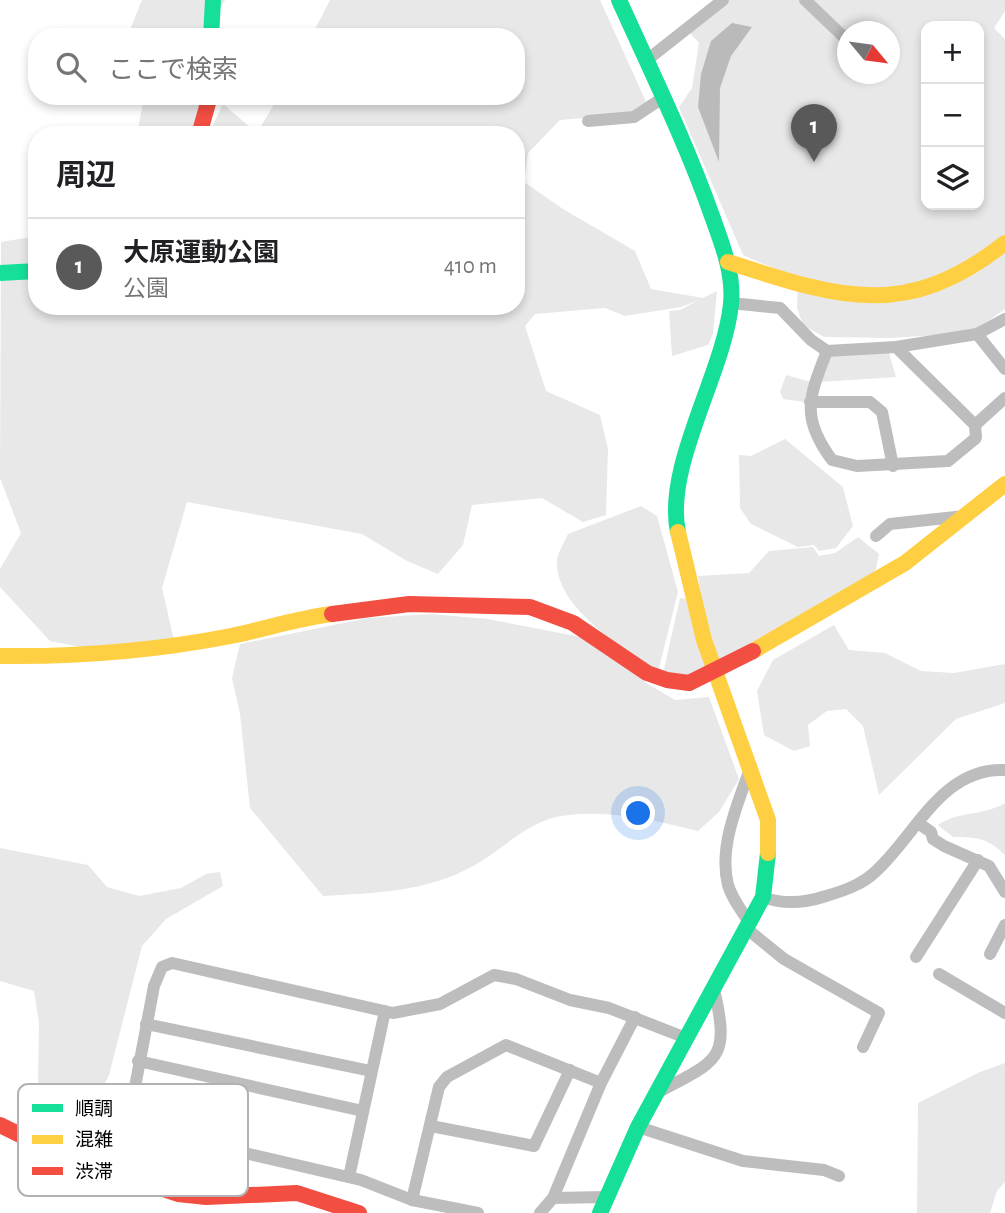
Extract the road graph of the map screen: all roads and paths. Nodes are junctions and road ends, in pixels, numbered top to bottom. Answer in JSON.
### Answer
{"nodes":[{"id":1,"x":213,"y":0,"type":"edge"},
{"id":2,"x":619,"y":0,"type":"edge"},
{"id":3,"x":723,"y":0,"type":"edge"},
{"id":4,"x":805,"y":0,"type":"edge"},
{"id":5,"x":211,"y":28,"type":"edge"},
{"id":6,"x":837,"y":31,"type":"edge"},
{"id":7,"x":647,"y":60,"type":"junction"},
{"id":8,"x":661,"y":99,"type":"junction"},
{"id":9,"x":208,"y":105,"type":"edge"},
{"id":10,"x":588,"y":121,"type":"dead end"},
{"id":11,"x":202,"y":126,"type":"edge"},
{"id":12,"x":1005,"y":243,"type":"edge"},
{"id":13,"x":728,"y":262,"type":"junction"},
{"id":14,"x":28,"y":271,"type":"edge"},
{"id":15,"x":0,"y":273,"type":"edge"},
{"id":16,"x":731,"y":303,"type":"junction"},
{"id":17,"x":1005,"y":320,"type":"edge"},
{"id":18,"x":977,"y":334,"type":"junction"},
{"id":19,"x":896,"y":346,"type":"junction"},
{"id":20,"x":827,"y":351,"type":"junction"},
{"id":21,"x":1005,"y":369,"type":"edge"},
{"id":22,"x":1005,"y":398,"type":"edge"},
{"id":23,"x":810,"y":401,"type":"junction"},
{"id":24,"x":975,"y":425,"type":"junction"},
{"id":25,"x":893,"y":466,"type":"junction"},
{"id":26,"x":1002,"y":493,"type":"edge"},
{"id":27,"x":967,"y":516,"type":"junction"},
{"id":28,"x":876,"y":536,"type":"dead end"},
{"id":29,"x":0,"y":656,"type":"edge"},
{"id":30,"x":751,"y":765,"type":"junction"},
{"id":31,"x":1005,"y":770,"type":"edge"},
{"id":32,"x":918,"y":823,"type":"junction"},
{"id":33,"x":978,"y":860,"type":"junction"},
{"id":34,"x":1005,"y":892,"type":"edge"},
{"id":35,"x":763,"y":897,"type":"junction"},
{"id":36,"x":1005,"y":925,"type":"edge"},
{"id":37,"x":748,"y":926,"type":"junction"},
{"id":38,"x":990,"y":954,"type":"dead end"},
{"id":39,"x":916,"y":957,"type":"dead end"},
{"id":40,"x":939,"y":974,"type":"dead end"},
{"id":41,"x":714,"y":989,"type":"junction"},
{"id":42,"x":385,"y":1011,"type":"junction"},
{"id":43,"x":1005,"y":1013,"type":"edge"},
{"id":44,"x":635,"y":1017,"type":"junction"},
{"id":45,"x":146,"y":1024,"type":"junction"},
{"id":46,"x":686,"y":1038,"type":"junction"},
{"id":47,"x":863,"y":1047,"type":"dead end"},
{"id":48,"x":138,"y":1061,"type":"junction"},
{"id":49,"x":570,"y":1070,"type":"junction"},
{"id":50,"x":371,"y":1071,"type":"junction"},
{"id":51,"x":601,"y":1083,"type":"junction"},
{"id":52,"x":134,"y":1084,"type":"edge"},
{"id":53,"x":241,"y":1084,"type":"edge"},
{"id":54,"x":248,"y":1086,"type":"edge"},
{"id":55,"x":656,"y":1094,"type":"junction"},
{"id":56,"x":362,"y":1111,"type":"junction"},
{"id":57,"x":0,"y":1125,"type":"edge"},
{"id":58,"x":431,"y":1126,"type":"junction"},
{"id":59,"x":638,"y":1127,"type":"junction"},
{"id":60,"x":18,"y":1134,"type":"edge"},
{"id":61,"x":248,"y":1154,"type":"edge"},
{"id":62,"x":839,"y":1176,"type":"dead end"},
{"id":63,"x":349,"y":1177,"type":"junction"},
{"id":64,"x":248,"y":1195,"type":"edge"},
{"id":65,"x":197,"y":1196,"type":"edge"},
{"id":66,"x":222,"y":1196,"type":"edge"},
{"id":67,"x":607,"y":1197,"type":"junction"},
{"id":68,"x":553,"y":1198,"type":"junction"},
{"id":69,"x":412,"y":1200,"type":"junction"},
{"id":70,"x":359,"y":1213,"type":"edge"},
{"id":71,"x":478,"y":1213,"type":"edge"},
{"id":72,"x":540,"y":1213,"type":"edge"},
{"id":73,"x":600,"y":1213,"type":"edge"}],
"edges":[{"from":1,"to":5,"type":"street"},
{"from":2,"to":7,"type":"street"},
{"from":3,"to":7,"type":"street"},
{"from":4,"to":6,"type":"street"},
{"from":7,"to":8,"type":"street"},
{"from":8,"to":10,"type":"street"},
{"from":8,"to":13,"type":"street"},
{"from":9,"to":11,"type":"street"},
{"from":12,"to":13,"type":"street"},
{"from":13,"to":16,"type":"street"},
{"from":14,"to":15,"type":"street"},
{"from":16,"to":20,"type":"street"},
{"from":16,"to":30,"type":"street"},
{"from":17,"to":18,"type":"street"},
{"from":18,"to":19,"type":"street"},
{"from":18,"to":21,"type":"street"},
{"from":19,"to":20,"type":"street"},
{"from":19,"to":24,"type":"street"},
{"from":20,"to":23,"type":"street"},
{"from":22,"to":24,"type":"street"},
{"from":23,"to":25,"type":"street"},
{"from":23,"to":25,"type":"street"},
{"from":24,"to":25,"type":"street"},
{"from":26,"to":27,"type":"street"},
{"from":27,"to":28,"type":"street"},
{"from":27,"to":29,"type":"street","bridge":true},
{"from":30,"to":35,"type":"street"},
{"from":30,"to":37,"type":"street"},
{"from":31,"to":32,"type":"street"},
{"from":32,"to":33,"type":"street"},
{"from":32,"to":35,"type":"street"},
{"from":33,"to":34,"type":"street"},
{"from":33,"to":39,"type":"street"},
{"from":35,"to":37,"type":"street"},
{"from":36,"to":38,"type":"street"},
{"from":37,"to":41,"type":"street"},
{"from":37,"to":47,"type":"street"},
{"from":40,"to":43,"type":"street"},
{"from":41,"to":46,"type":"street"},
{"from":41,"to":55,"type":"street"},
{"from":42,"to":44,"type":"street"},
{"from":42,"to":45,"type":"street"},
{"from":42,"to":50,"type":"street"},
{"from":44,"to":46,"type":"street"},
{"from":44,"to":51,"type":"street"},
{"from":45,"to":48,"type":"street"},
{"from":45,"to":50,"type":"street"},
{"from":46,"to":55,"type":"street"},
{"from":48,"to":52,"type":"street"},
{"from":48,"to":53,"type":"street"},
{"from":49,"to":51,"type":"street"},
{"from":49,"to":58,"type":"street"},
{"from":49,"to":58,"type":"street"},
{"from":50,"to":56,"type":"street"},
{"from":51,"to":68,"type":"street"},
{"from":54,"to":56,"type":"street"},
{"from":55,"to":59,"type":"street"},
{"from":56,"to":63,"type":"street"},
{"from":57,"to":60,"type":"street"},
{"from":58,"to":69,"type":"street"},
{"from":59,"to":62,"type":"street"},
{"from":59,"to":67,"type":"street"},
{"from":61,"to":63,"type":"street"},
{"from":63,"to":69,"type":"street"},
{"from":64,"to":70,"type":"street"},
{"from":65,"to":66,"type":"street"},
{"from":67,"to":68,"type":"street"},
{"from":67,"to":73,"type":"street"},
{"from":68,"to":72,"type":"street"},
{"from":69,"to":71,"type":"street"}]}
